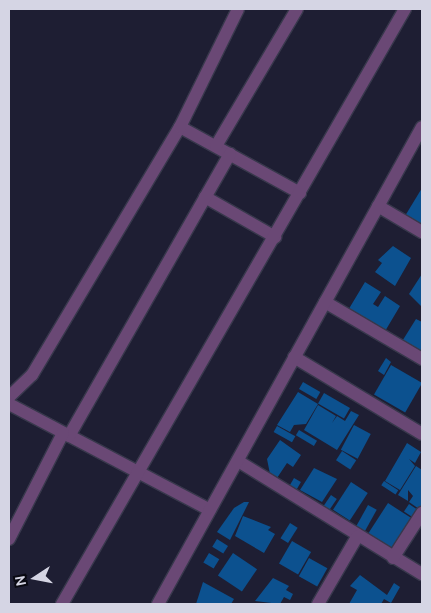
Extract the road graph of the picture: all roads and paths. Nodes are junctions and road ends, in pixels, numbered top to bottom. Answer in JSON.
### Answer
{"nodes":[{"id":1,"x":238,"y":9,"type":"edge"},
{"id":2,"x":297,"y":9,"type":"edge"},
{"id":3,"x":405,"y":9,"type":"edge"},
{"id":4,"x":180,"y":127,"type":"junction"},
{"id":5,"x":422,"y":127,"type":"edge"},
{"id":6,"x":216,"y":146,"type":"junction"},
{"id":7,"x":230,"y":154,"type":"junction"},
{"id":8,"x":300,"y":193,"type":"junction"},
{"id":9,"x":205,"y":197,"type":"junction"},
{"id":10,"x":378,"y":206,"type":"junction"},
{"id":11,"x":422,"y":232,"type":"edge"},
{"id":12,"x":275,"y":237,"type":"junction"},
{"id":13,"x":325,"y":302,"type":"junction"},
{"id":14,"x":294,"y":357,"type":"junction"},
{"id":15,"x":422,"y":359,"type":"edge"},
{"id":16,"x":9,"y":397,"type":"edge"},
{"id":17,"x":9,"y":404,"type":"edge"},
{"id":18,"x":66,"y":434,"type":"junction"},
{"id":19,"x":422,"y":434,"type":"edge"},
{"id":20,"x":238,"y":461,"type":"junction"},
{"id":21,"x":136,"y":471,"type":"junction"},
{"id":22,"x":210,"y":510,"type":"junction"},
{"id":23,"x":422,"y":513,"type":"edge"},
{"id":24,"x":357,"y":538,"type":"junction"},
{"id":25,"x":9,"y":539,"type":"edge"},
{"id":26,"x":393,"y":558,"type":"junction"},
{"id":27,"x":422,"y":574,"type":"edge"},
{"id":28,"x":62,"y":604,"type":"edge"},
{"id":29,"x":158,"y":604,"type":"edge"},
{"id":30,"x":318,"y":604,"type":"edge"}],
"edges":[{"from":1,"to":4,"type":"street"},
{"from":2,"to":6,"type":"street"},
{"from":3,"to":8,"type":"street"},
{"from":4,"to":6,"type":"street"},
{"from":4,"to":16,"type":"street"},
{"from":5,"to":10,"type":"street"},
{"from":6,"to":7,"type":"street"},
{"from":7,"to":8,"type":"street"},
{"from":7,"to":9,"type":"street"},
{"from":8,"to":12,"type":"street"},
{"from":9,"to":12,"type":"street"},
{"from":9,"to":18,"type":"street"},
{"from":10,"to":11,"type":"street"},
{"from":10,"to":13,"type":"street"},
{"from":12,"to":21,"type":"street"},
{"from":13,"to":14,"type":"street"},
{"from":13,"to":15,"type":"street"},
{"from":14,"to":19,"type":"street"},
{"from":14,"to":20,"type":"street"},
{"from":17,"to":18,"type":"street"},
{"from":18,"to":21,"type":"street"},
{"from":18,"to":25,"type":"street"},
{"from":20,"to":22,"type":"street"},
{"from":20,"to":24,"type":"street"},
{"from":21,"to":22,"type":"street"},
{"from":21,"to":28,"type":"street"},
{"from":22,"to":29,"type":"street"},
{"from":23,"to":26,"type":"street"},
{"from":24,"to":26,"type":"street"},
{"from":24,"to":30,"type":"street"},
{"from":26,"to":27,"type":"street"}]}
